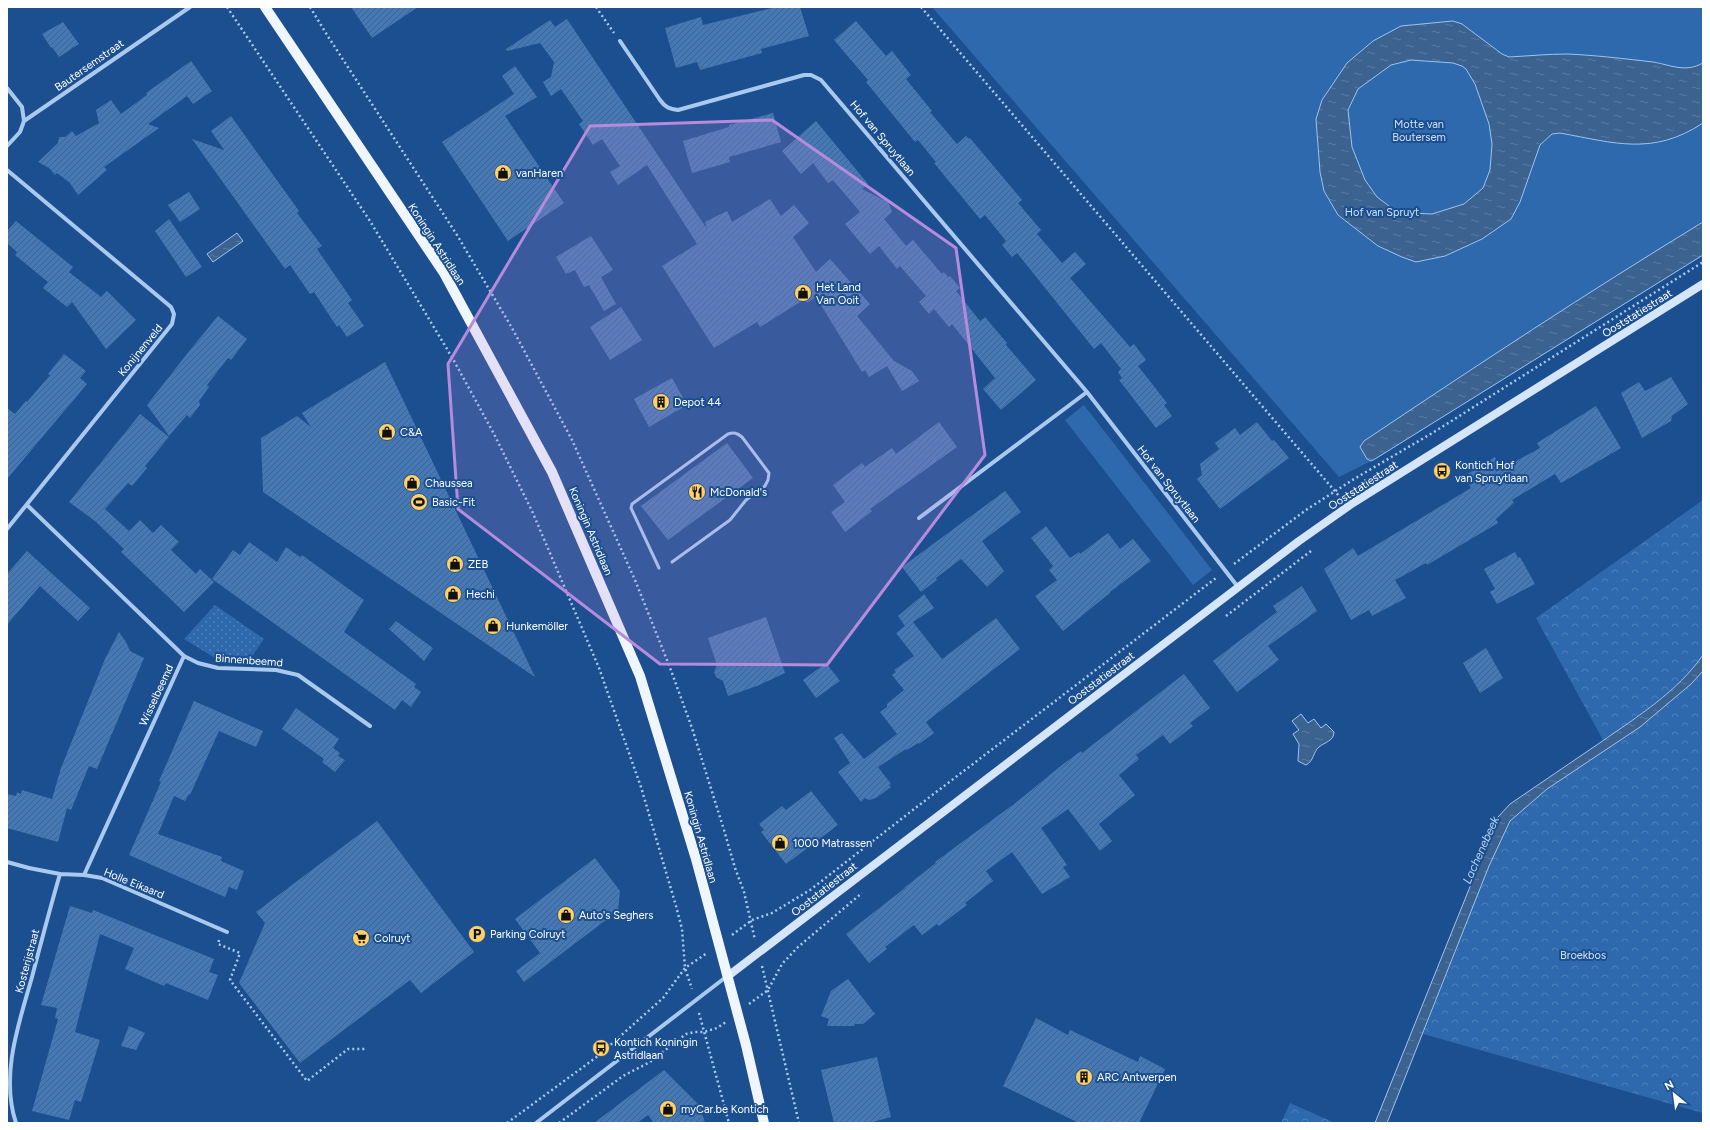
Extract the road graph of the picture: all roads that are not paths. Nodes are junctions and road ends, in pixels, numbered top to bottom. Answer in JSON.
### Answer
{"nodes":[{"id":1,"x":190,"y":7,"type":"edge"},
{"id":2,"x":265,"y":7,"type":"edge"},
{"id":3,"x":620,"y":41,"type":"road end"},
{"id":4,"x":7,"y":88,"type":"edge"},
{"id":5,"x":24,"y":121,"type":"junction"},
{"id":6,"x":7,"y":146,"type":"edge"},
{"id":7,"x":7,"y":170,"type":"edge"},
{"id":8,"x":1703,"y":284,"type":"edge"},
{"id":9,"x":1087,"y":392,"type":"junction"},
{"id":10,"x":27,"y":505,"type":"junction"},
{"id":11,"x":919,"y":518,"type":"dead end"},
{"id":12,"x":7,"y":529,"type":"edge"},
{"id":13,"x":672,"y":562,"type":"dead end"},
{"id":14,"x":659,"y":568,"type":"dead end"},
{"id":15,"x":1238,"y":587,"type":"junction"},
{"id":16,"x":184,"y":656,"type":"junction"},
{"id":17,"x":370,"y":726,"type":"dead end"},
{"id":18,"x":7,"y":862,"type":"edge"},
{"id":19,"x":60,"y":874,"type":"junction"},
{"id":20,"x":84,"y":874,"type":"junction"},
{"id":21,"x":227,"y":932,"type":"dead end"},
{"id":22,"x":728,"y":976,"type":"junction"},
{"id":23,"x":16,"y":1123,"type":"edge"},
{"id":24,"x":536,"y":1123,"type":"edge"},
{"id":25,"x":764,"y":1123,"type":"edge"}],
"edges":[{"from":1,"to":5,"type":"street","name":"Bautersemstraat"},
{"from":2,"to":22,"type":"main road","name":"Koningin Astridlaan"},
{"from":3,"to":9,"type":"street","name":"Hof van Spruytlaan"},
{"from":4,"to":5,"type":"street"},
{"from":5,"to":6,"type":"street","name":"Bautersemstraat"},
{"from":7,"to":10,"type":"street","name":"Konijnenveld"},
{"from":8,"to":15,"type":"street","name":"Ooststatiestraat"},
{"from":9,"to":11,"type":"street"},
{"from":9,"to":15,"type":"street","name":"Hof van Spruytlaan"},
{"from":10,"to":12,"type":"street","name":"Konijnenveld"},
{"from":10,"to":16,"type":"street","name":"Wisselbeemd"},
{"from":13,"to":14,"type":"lane"},
{"from":15,"to":22,"type":"street","name":"Ooststatiestraat"},
{"from":16,"to":17,"type":"street","name":"Binnenbeemd"},
{"from":16,"to":20,"type":"street","name":"Wisselbeemd"},
{"from":18,"to":19,"type":"street","name":"Holle Eikaard"},
{"from":19,"to":20,"type":"street","name":"Holle Eikaard"},
{"from":19,"to":23,"type":"street","name":"Kosterijstraat"},
{"from":20,"to":21,"type":"street","name":"Holle Eikaard"},
{"from":22,"to":24,"type":"street","name":"Ooststatiestraat"},
{"from":22,"to":25,"type":"main road","name":"Koningin Astridlaan"}]}
